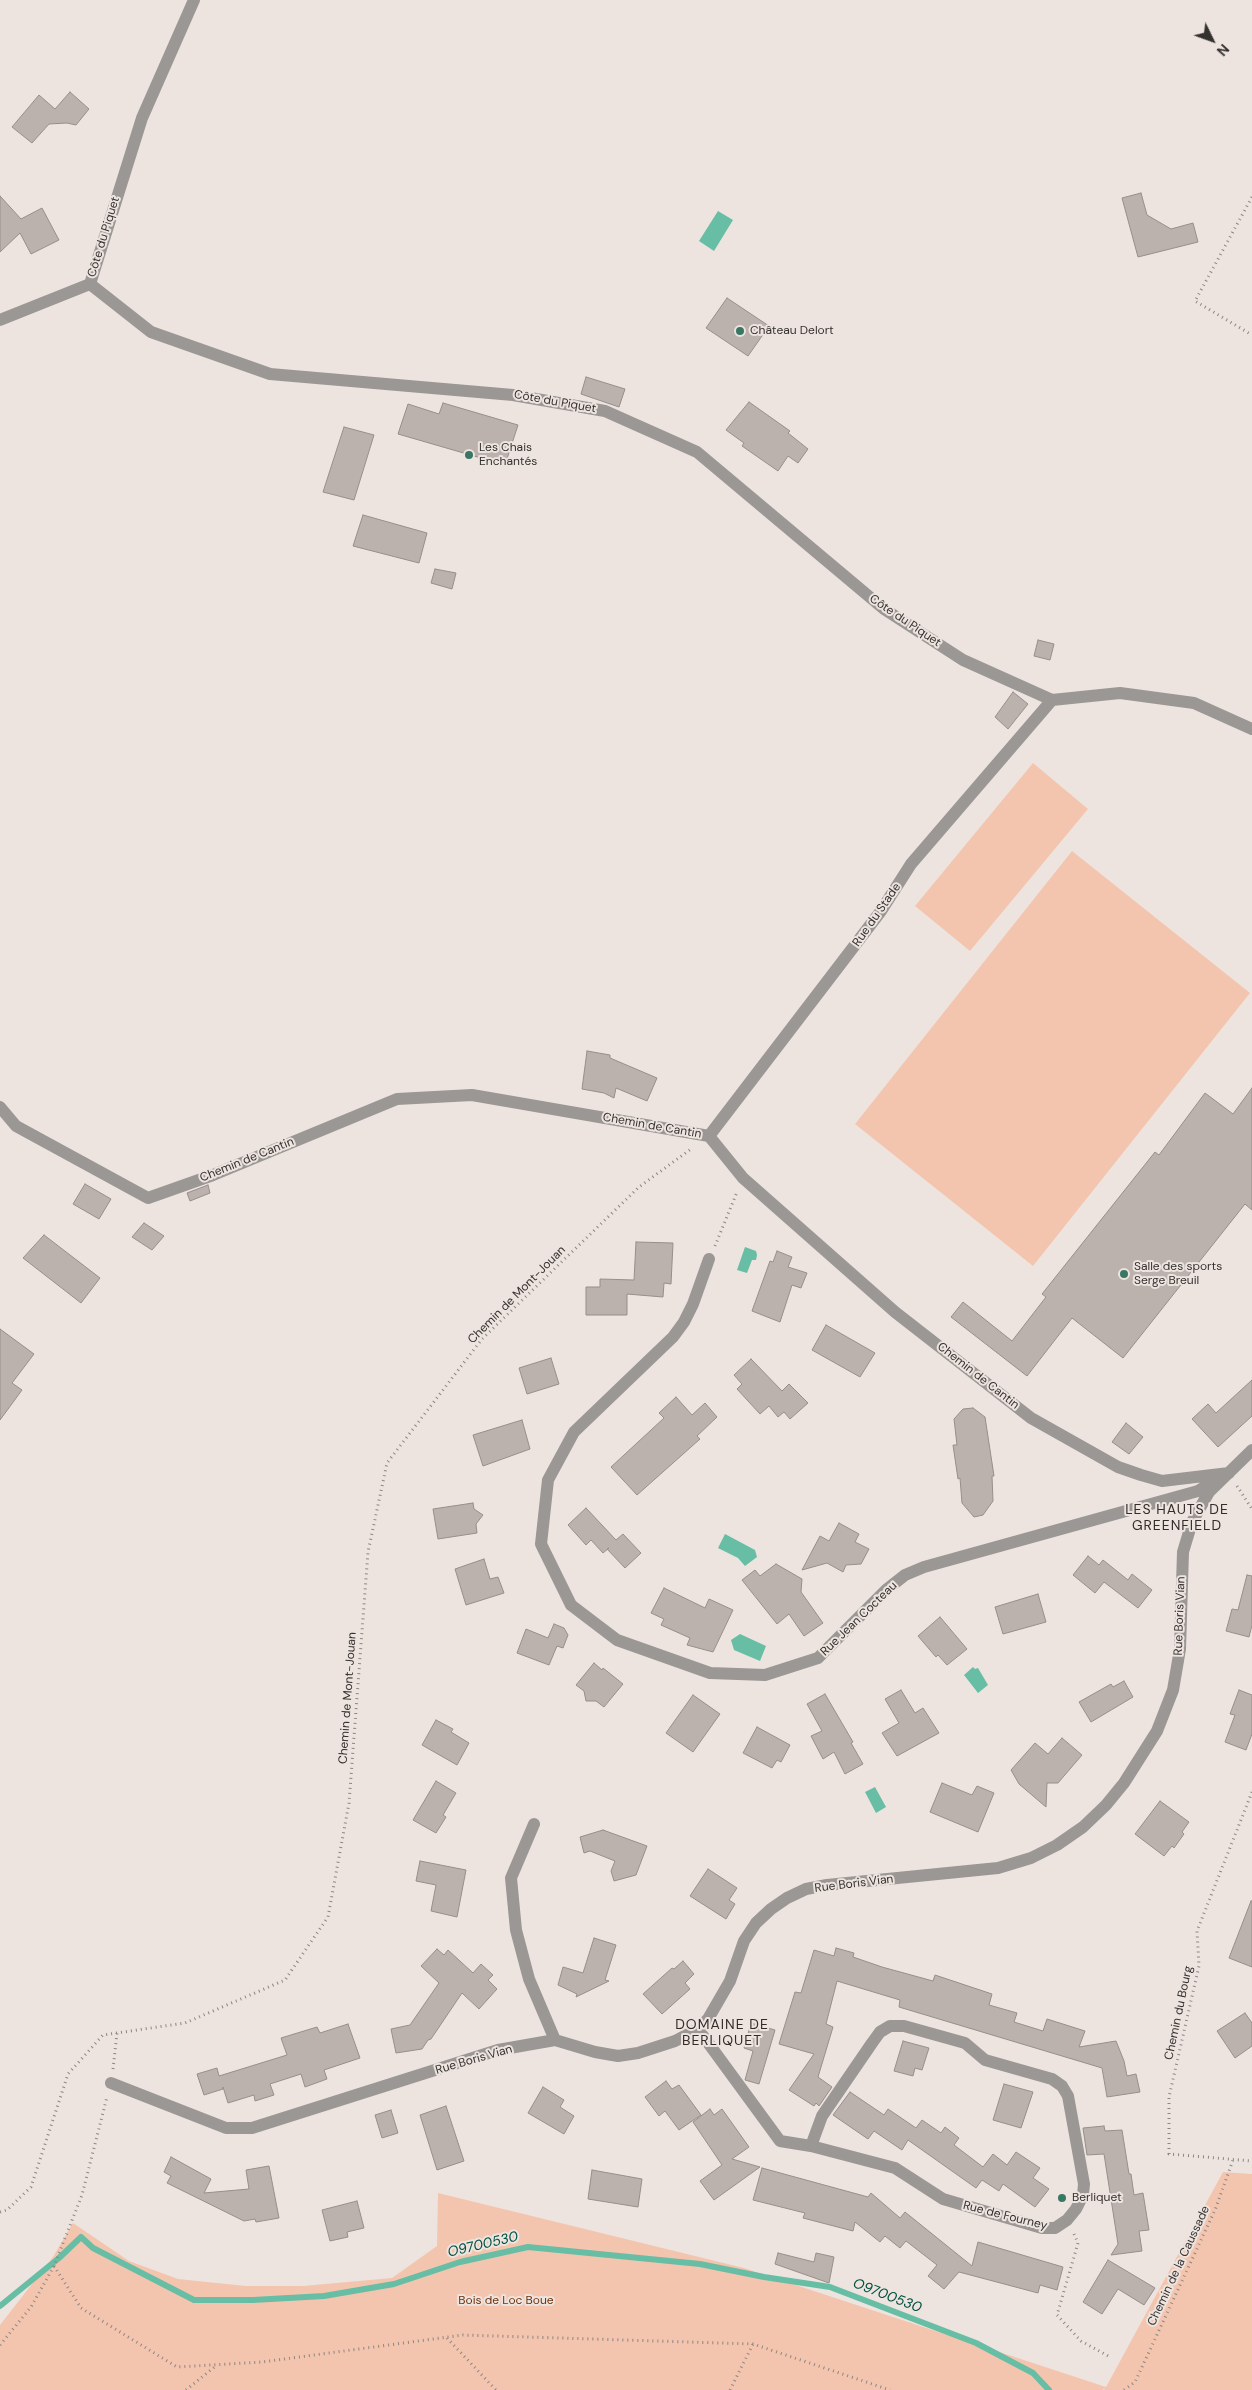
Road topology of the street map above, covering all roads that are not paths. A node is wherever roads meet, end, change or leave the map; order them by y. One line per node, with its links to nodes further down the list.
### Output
1 (194, 0): 2 (street, Côte du Piquet)
2 (90, 284): 3 (street); 4 (street, Côte du Piquet)
3 (0, 320)
4 (1052, 700): 5 (street); 7 (street, Rue du Stade)
5 (1252, 729)
6 (0, 1107): 7 (street, Chemin de Cantin)
7 (709, 1136): 10 (street, Chemin de Cantin)
8 (709, 1259): 10 (street, Rue Jean Cocteau)
9 (1252, 1450): 10 (street)
10 (1228, 1474): 12 (street, Rue Boris Vian)
11 (534, 1824): 13 (street)
12 (698, 2029): 13 (street, Rue Boris Vian); 15 (street, Rue de Fourney)
13 (555, 2040): 14 (street, Rue Boris Vian)
14 (111, 2082)
15 (810, 2146): 15 (street, Rue de Fourney)

